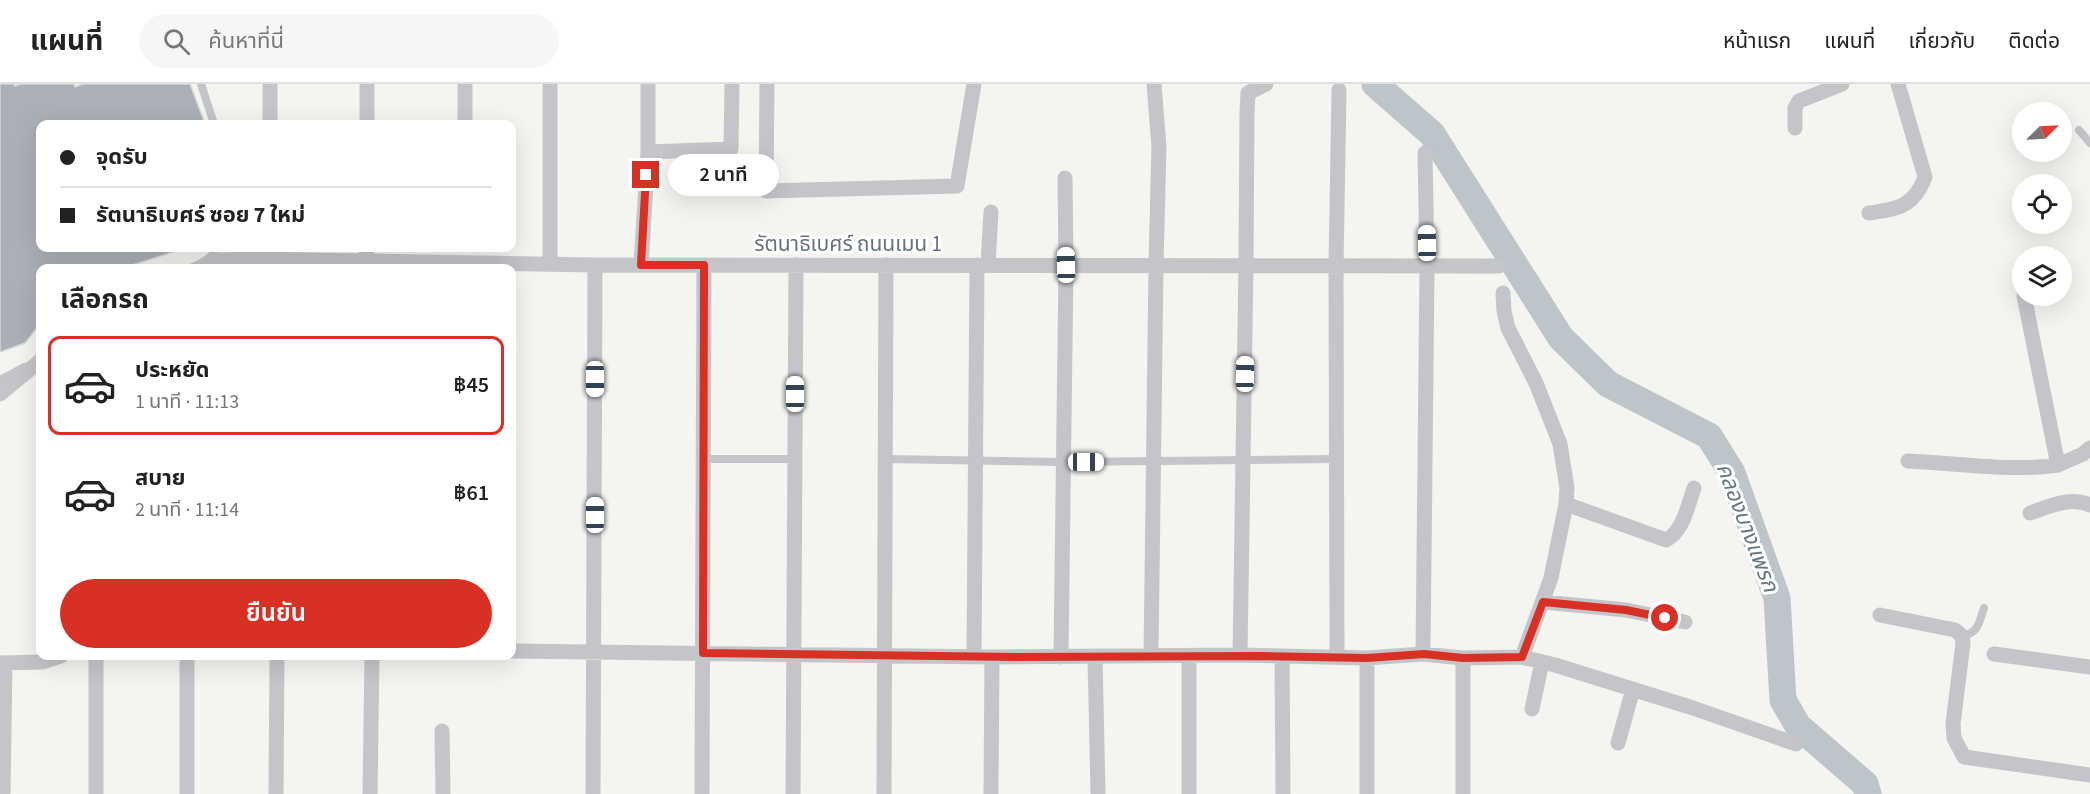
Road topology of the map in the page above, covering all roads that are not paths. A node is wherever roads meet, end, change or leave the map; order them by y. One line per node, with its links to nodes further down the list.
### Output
1 (201, 84): 16 (lane)
2 (270, 84): 17 (street)
3 (367, 84): 18 (street)
4 (465, 84): 19 (street)
5 (550, 84): 36 (street)
6 (648, 84): 23 (street)
7 (732, 84): 23 (street)
8 (767, 84): 9 (street)
9 (974, 84)
10 (1154, 84): 45 (street)
11 (1266, 84): 14 (street)
12 (1842, 84): 20 (street)
13 (1898, 84): 27 (street)
14 (1248, 88): 46 (street)
15 (1339, 90): 47 (street)
16 (213, 120)
17 (270, 120)
18 (367, 120)
19 (465, 120)
20 (1795, 128)
21 (2079, 130): 22 (lane)
22 (2090, 143)
23 (648, 152): 39 (street)
24 (1425, 153): 48 (street)
25 (1065, 178): 44 (street)
26 (991, 212): 43 (street)
27 (1869, 213)
28 (216, 252): 32 (lane)
29 (269, 254): 31 (street, รัตนาธิเบศร์ ถนนเมน 1); 34 (street, รัตนาธิเบศร์ ถนนเมน 1)
30 (466, 255): 31 (street, รัตนาธิเบศร์ ถนนเมน 1); 35 (street, รัตนาธิเบศร์ ถนนเมน 1)
31 (366, 259)
32 (201, 264)
33 (212, 264): 34 (street, รัตนาธิเบศร์ ถนนเมน 1)
34 (253, 264)
35 (481, 264)
36 (550, 264): 37 (street, รัตนาธิเบศร์ ถนนเมน 1); 38 (street, รัตนาธิเบศร์ ถนนเมน 1)
37 (516, 265)
38 (596, 265): 39 (street, รัตนาธิเบศร์ ถนนเมน 1); 77 (street)
39 (641, 265): 40 (street, รัตนาธิเบศร์ ถนนเมน 1)
40 (704, 265): 41 (street, รัตนาธิเบศร์ ถนนเมน 1); 57 (street)
41 (796, 265): 42 (street, รัตนาธิเบศร์ ถนนเมน 1); 58 (street)
42 (886, 265): 43 (street, รัตนาธิเบศร์ ถนนเมน 1); 59 (street)
43 (982, 265): 44 (street, รัตนาธิเบศร์ ถนนเมน 1); 61 (street)
44 (1066, 265): 45 (street, รัตนาธิเบศร์ ถนนเมน 1); 65 (street)
45 (1156, 265): 46 (street, รัตนาธิเบศร์ ถนนเมน 1); 63 (street)
46 (1246, 266): 47 (street, รัตนาธิเบศร์ ถนนเมน 1); 62 (street)
47 (1336, 266): 48 (street, รัตนาธิเบศร์ ถนนเมน 1); 60 (street)
48 (1427, 266): 49 (street, รัตนาธิเบศร์ ถนนเมน 1); 80 (street)
49 (1499, 266)
50 (1503, 293): 68 (street)
51 (2026, 306): 66 (street)
52 (36, 358): 54 (lane)
53 (36, 364): 55 (street)
54 (0, 380)
55 (0, 394)
56 (2090, 448): 66 (street)
57 (704, 459): 58 (lane); 78 (street)
58 (795, 459): 79 (street)
59 (885, 459): 61 (lane); 82 (street)
60 (1336, 459): 62 (lane); 91 (street)
61 (975, 460): 65 (lane); 86 (street)
62 (1244, 460): 63 (lane); 84 (street)
63 (1153, 461): 65 (lane); 83 (street)
64 (1908, 461): 66 (street)
65 (1064, 462): 88 (street)
66 (2058, 465)
67 (1694, 488): 68 (street)
68 (1566, 504): 71 (street)
69 (2090, 505): 70 (street)
70 (2030, 513)
71 (1543, 602): 74 (street); 92 (street)
72 (1984, 608): 75 (lane)
73 (1880, 615): 75 (street)
74 (1685, 622)
75 (1962, 636): 108 (street)
76 (516, 651): 77 (street)
77 (594, 652): 78 (street); 115 (street)
78 (703, 653): 79 (street); 116 (street)
79 (794, 654): 82 (street); 117 (street)
80 (1424, 654): 93 (street); 94 (street)
81 (1994, 654): 102 (street)
82 (884, 656): 86 (street); 118 (street)
83 (1151, 656): 89 (street); 90 (street)
84 (1240, 656): 85 (street); 90 (street)
85 (1282, 656): 91 (street); 122 (street)
86 (974, 657): 87 (street)
87 (992, 657): 88 (street); 119 (street)
88 (1061, 657): 89 (street)
89 (1095, 657): 120 (street)
90 (1189, 657): 121 (street)
91 (1337, 657): 93 (street)
92 (1522, 657): 94 (street); 100 (street)
93 (1367, 658): 123 (street)
94 (1463, 658): 124 (street)
95 (49, 660): 101 (street)
96 (96, 660): 110 (street)
97 (187, 660): 111 (street)
98 (277, 660): 112 (street)
99 (372, 660): 113 (street)
100 (1542, 662): 103 (street); 104 (street)
101 (3, 663): 109 (street)
102 (2090, 667)
103 (1633, 689): 106 (street); 107 (street)
104 (1532, 709)
105 (442, 731): 114 (street)
106 (1618, 743)
107 (1796, 744)
108 (2090, 775)
109 (3, 794)
110 (96, 794)
111 (187, 794)
112 (276, 794)
113 (370, 794)
114 (443, 794)
115 (593, 794)
116 (702, 794)
117 (793, 794)
118 (884, 794)
119 (991, 794)
120 (1098, 794)
121 (1189, 794)
122 (1282, 794)
123 (1367, 794)
124 (1463, 794)

